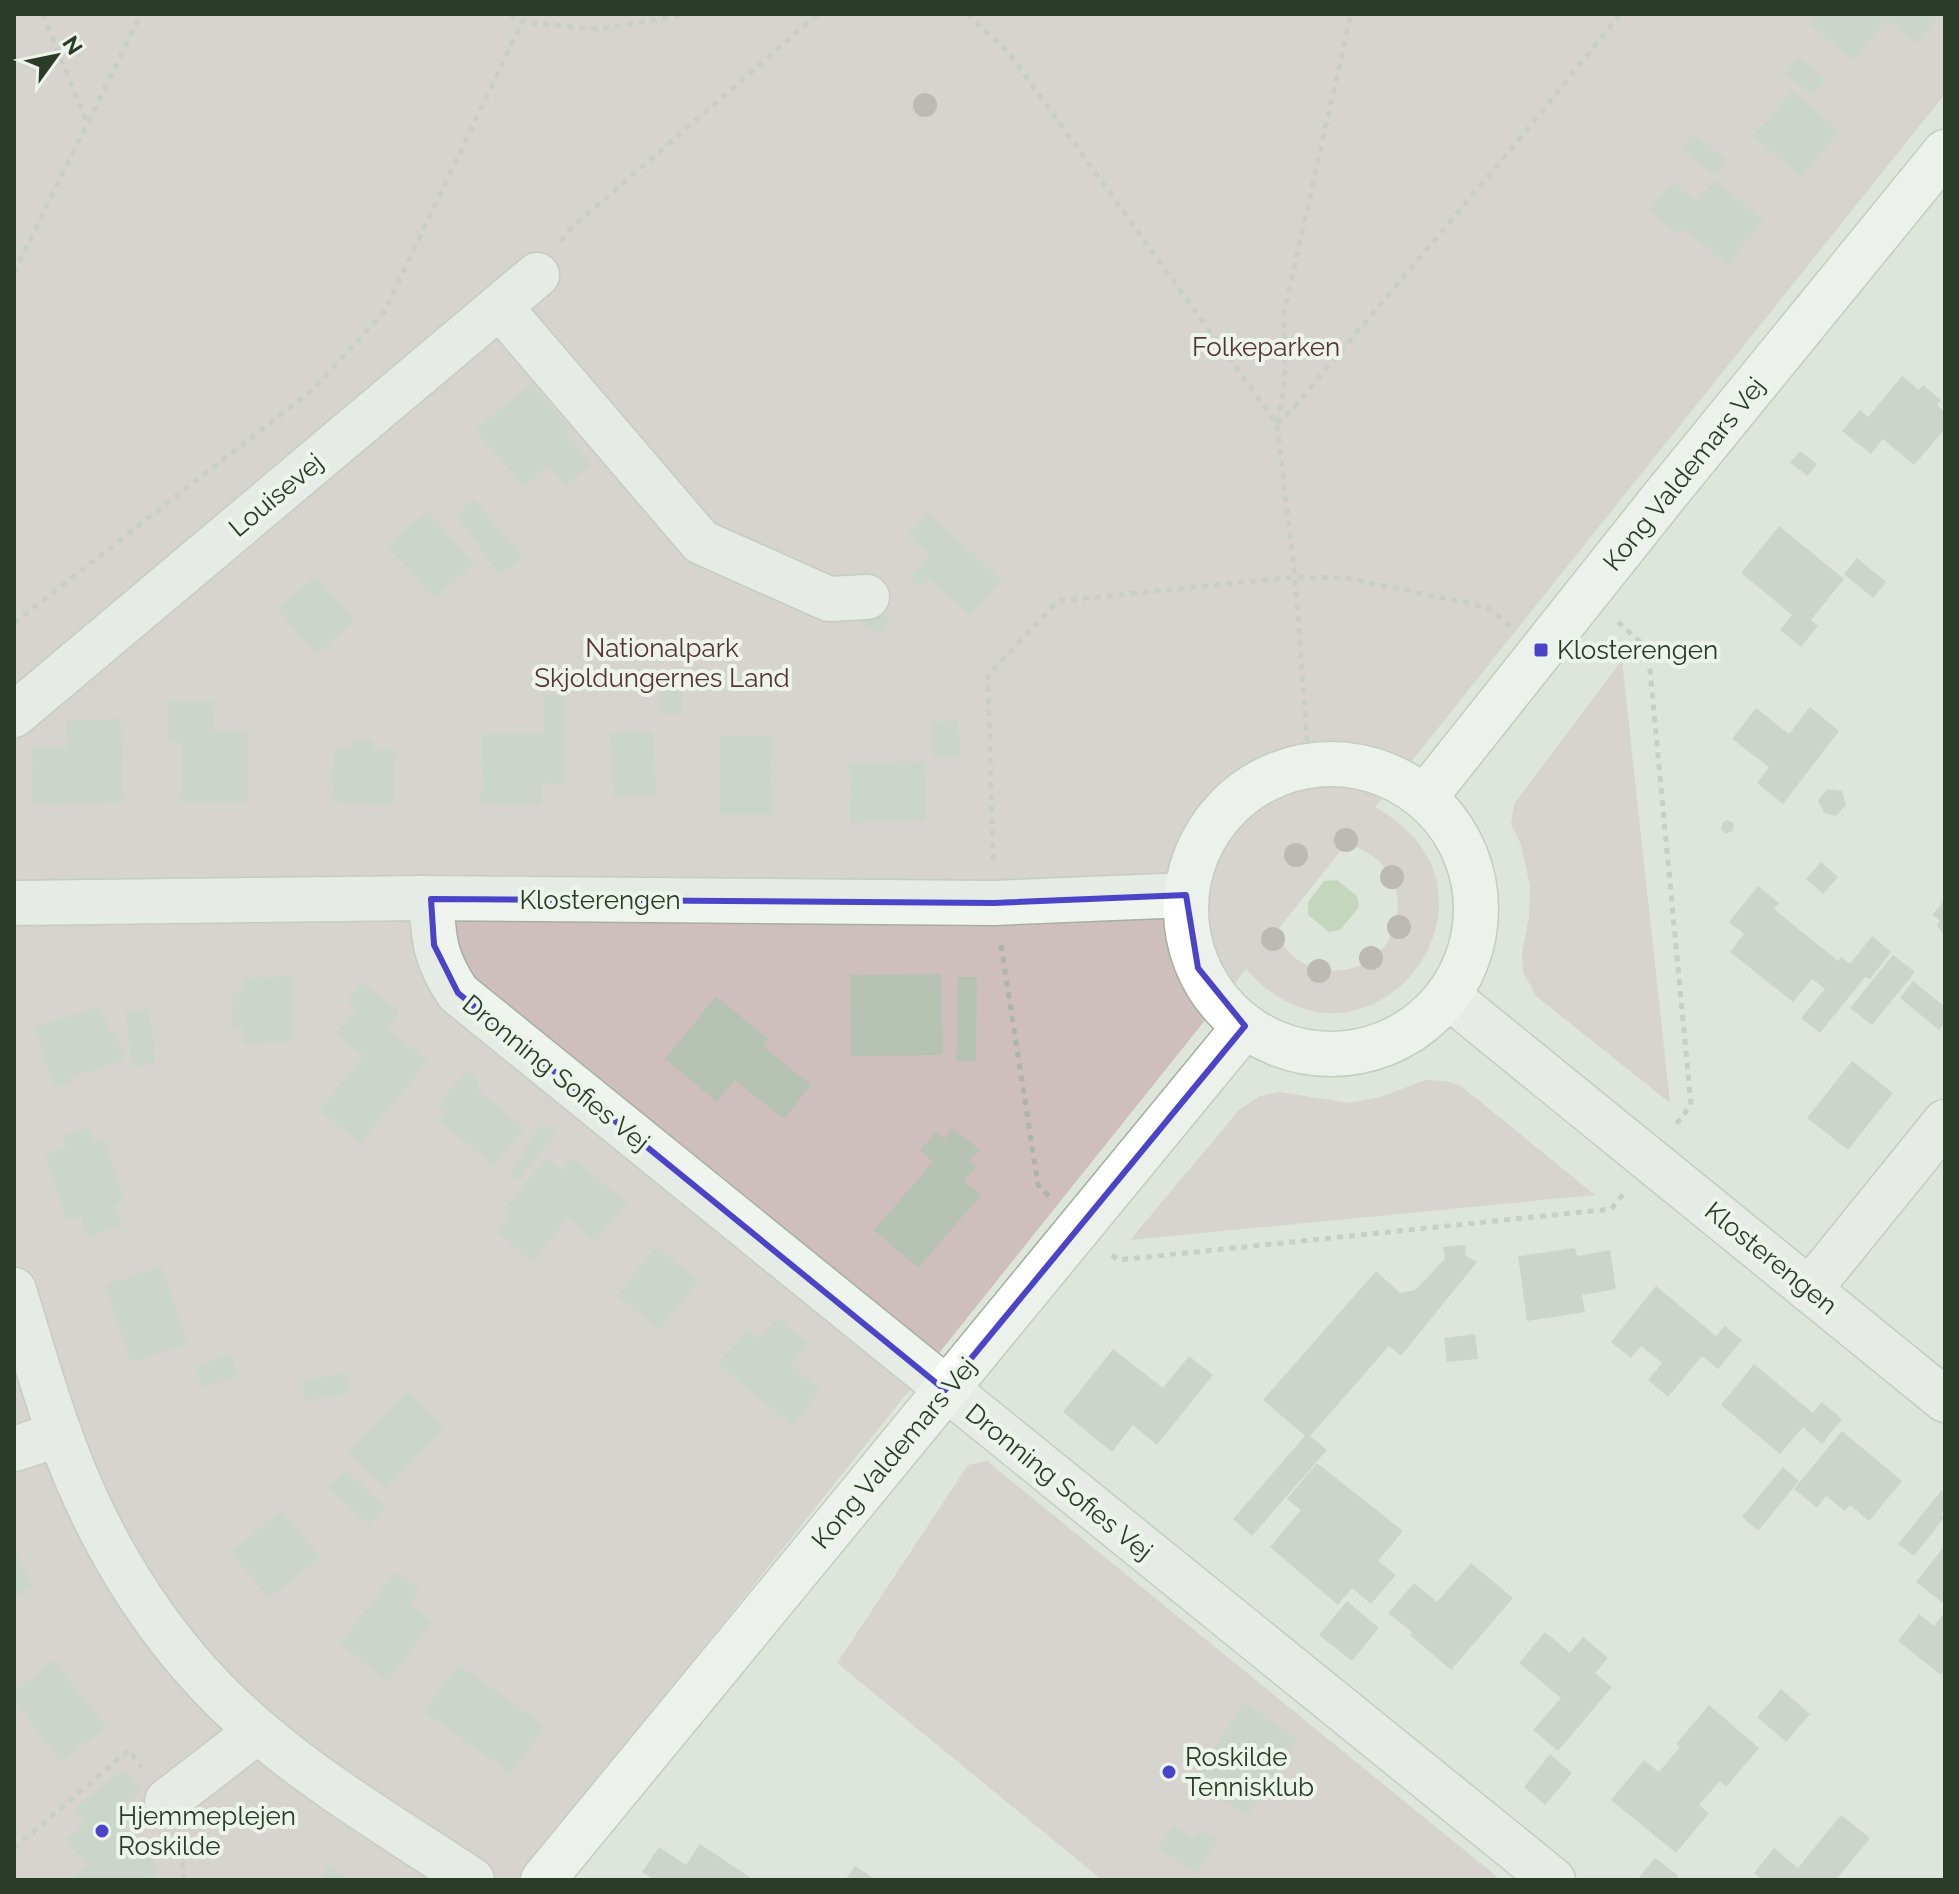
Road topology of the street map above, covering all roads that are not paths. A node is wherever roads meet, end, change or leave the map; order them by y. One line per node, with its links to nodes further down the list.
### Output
1 (1945, 152): 6 (main road, Kong Valdemars Vej)
2 (537, 275): 3 (street, Louisevej)
3 (500, 307): 4 (street); 5 (street, Louisevej)
4 (867, 597)
5 (14, 715)
6 (1425, 797): 7 (main road); 10 (main road)
7 (1186, 895): 8 (street, Klosterengen); 11 (main road)
8 (431, 899): 9 (street, Klosterengen); 16 (street, Dronning Sofies Vej)
9 (14, 903)
10 (1448, 996): 11 (main road); 14 (street, Klosterengen)
11 (1245, 1026): 16 (main road, Kong Valdemars Vej)
12 (1945, 1122): 14 (street)
13 (14, 1290): 15 (street)
14 (1809, 1290): 17 (street, Klosterengen)
15 (28, 1383): 18 (street)
16 (945, 1390): 23 (main road, Kong Valdemars Vej); 24 (street, Dronning Sofies Vej)
17 (1945, 1400)
18 (60, 1434): 19 (street); 20 (street)
19 (14, 1449)
20 (258, 1731): 21 (street); 22 (street)
21 (167, 1801)
22 (472, 1880)
23 (543, 1880)
24 (1553, 1880)

